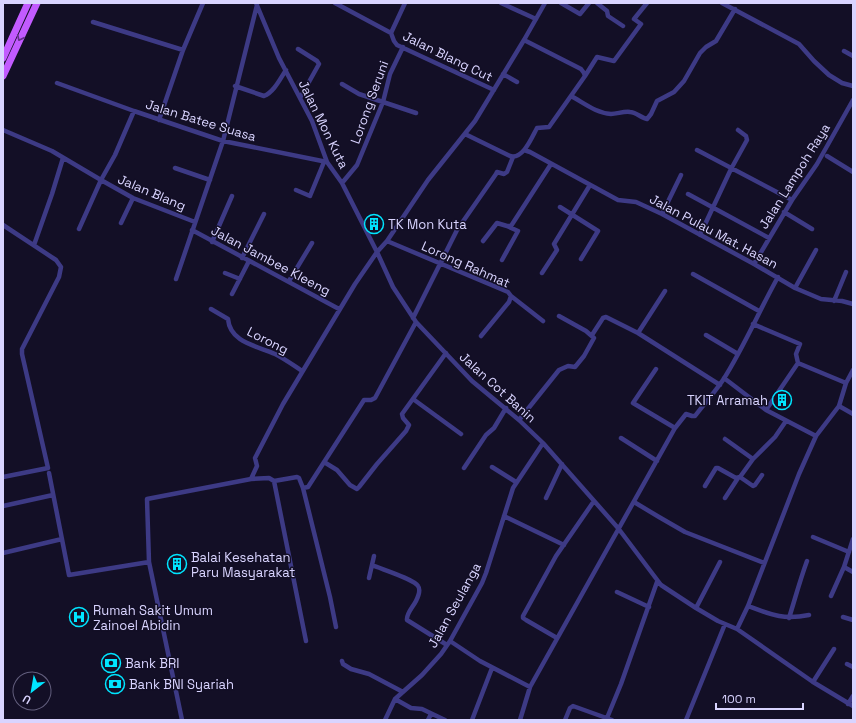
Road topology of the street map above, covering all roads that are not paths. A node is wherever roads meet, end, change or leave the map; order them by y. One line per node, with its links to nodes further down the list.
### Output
1 (28, 3): 20 (main road)
2 (37, 3): 29 (main road, one-way to 29)
3 (203, 3): 23 (street)
4 (335, 3): 18 (street, Jalan Blang Cut)
5 (405, 3): 18 (street)
6 (501, 3): 15 (street)
7 (544, 3): 15 (street)
8 (561, 3): 9 (street)
9 (589, 3)
10 (597, 3): 17 (street)
11 (647, 3): 30 (street)
12 (722, 3): 14 (street)
13 (256, 4): 27 (street, Jalan Mon Kuta); 34 (street)
14 (735, 9): 35 (street); 37 (street)
15 (536, 19): 19 (street)
16 (93, 22): 23 (street)
17 (623, 26)
18 (391, 33): 21 (street, Jalan Blang Cut)
19 (524, 40): 28 (street); 30 (street)
20 (5, 47): 26 (main road)
21 (403, 47): 36 (street, Jalan Blang Cut); 40 (street, Lorong Seruni)
22 (298, 49): 38 (street)
23 (183, 50): 43 (street)
24 (844, 51): 25 (street)
25 (853, 56)
26 (3, 58)
27 (286, 70): 34 (street); 38 (street, Jalan Mon Kuta)
28 (503, 74): 31 (street); 36 (street)
29 (3, 76)
30 (585, 76): 37 (street)
31 (516, 82)
32 (57, 83): 41 (street)
33 (342, 84): 40 (street)
34 (236, 86): 47 (street)
35 (853, 86)
36 (494, 90): 46 (street)
37 (571, 96): 48 (street)
38 (300, 98): 53 (street, Jalan Mon Kuta)
39 (853, 100): 67 (street, Jalan Lampoh Raya)
40 (383, 102): 42 (street); 61 (street, Lorong Seruni)
41 (134, 111): 43 (street, Jalan Batee Suasa); 59 (street, Jalan Batee Suasa)
42 (416, 113)
43 (159, 120): 47 (street, Jalan Batee Suasa)
44 (3, 130): 52 (street)
45 (738, 130): 56 (street)
46 (465, 134): 51 (street); 83 (street)
47 (223, 141): 53 (street, Jalan Batee Suasa); 60 (street)
48 (524, 150): 51 (street); 54 (street, Jalan Pulau Mat. Hasan)
49 (697, 150): 56 (street)
50 (827, 156): 57 (street)
51 (513, 157): 94 (street)
52 (62, 158): 59 (street); 87 (street)
53 (326, 162): 61 (street, Jalan Mon Kuta); 63 (street)
54 (551, 164): 62 (street, Jalan Pulau Mat. Hasan); 77 (street)
55 (175, 168): 60 (street)
56 (731, 168): 67 (street); 69 (street)
57 (853, 172)
58 (681, 175): 73 (street)
59 (101, 180): 66 (street, Jalan Blang); 78 (street, Jalan Batee Suasa)
60 (210, 180): 74 (street)
61 (342, 183): 89 (street, Jalan Mon Kuta)
62 (590, 185): 72 (street); 73 (street, Jalan Pulau Mat. Hasan)
63 (296, 190)
64 (688, 194): 69 (street)
65 (232, 196): 85 (street)
66 (134, 198): 74 (street, Jalan Blang); 75 (street)
67 (792, 200): 70 (street, Jalan Lampoh Raya)
68 (560, 207): 72 (street)
69 (714, 208): 81 (street); 82 (street)
70 (784, 212): 79 (street); 82 (street, Jalan Lampoh Raya)
71 (264, 214): 90 (street)
72 (572, 214): 91 (street); 98 (street)
73 (662, 214): 81 (street, Jalan Pulau Mat. Hasan)
74 (195, 222): 80 (street)
75 (121, 223)
76 (3, 225): 87 (street)
77 (507, 226): 84 (street); 92 (street)
78 (79, 229)
79 (812, 229)
80 (192, 230): 85 (street, Jalan Jambee Kleeng); 100 (street)
81 (700, 235): 95 (street, Jalan Pulau Mat. Hasan)
82 (769, 238): 95 (street, Jalan Lampoh Raya)
83 (387, 241): 89 (street); 94 (street, Lorong Rahmat)
84 (483, 241)
85 (212, 242): 90 (street, Jalan Jambee Kleeng)
86 (312, 243): 103 (street)
87 (34, 245): 151 (street)
88 (816, 250): 104 (street)
89 (377, 252): 111 (street); 114 (street, Jalan Cot Banin)
90 (242, 258): 93 (street, Jalan Jambee Kleeng)
91 (582, 259)
92 (502, 260)
93 (249, 261): 102 (street); 103 (street, Jalan Jambee Kleeng)
94 (439, 264): 107 (street, Lorong Rahmat); 114 (street)
95 (754, 264): 101 (street, Jalan Pulau Mat. Hasan)
96 (846, 272): 108 (street)
97 (225, 273): 102 (street)
98 (542, 273)
99 (693, 274): 112 (street)
100 (176, 278)
101 (778, 278): 104 (street, Jalan Pulau Mat. Hasan); 112 (street)
102 (240, 279): 106 (street)
103 (289, 281): 111 (street, Jalan Jambee Kleeng)
104 (795, 288): 108 (street, Jalan Pulau Mat. Hasan)
105 (665, 291): 117 (street)
106 (232, 294)
107 (510, 296): 115 (street); 119 (street, Lorong Rahmat)
108 (834, 301): 109 (street, Jalan Pulau Mat. Hasan)
109 (853, 304)
110 (211, 309): 126 (street, Lorong)
111 (339, 309): 126 (street)
112 (759, 311): 116 (street)
113 (559, 316): 118 (street)
114 (414, 320): 121 (street, Jalan Cot Banin); 145 (street)
115 (543, 321)
116 (753, 324): 122 (street); 123 (street)
117 (638, 334): 118 (street); 129 (street)
118 (592, 335): 135 (street)
119 (481, 336)
120 (706, 336): 122 (street)
121 (446, 353): 130 (street); 132 (street, Jalan Cot Banin)
122 (738, 354): 127 (street)
123 (798, 363): 128 (street); 133 (street)
124 (656, 370): 137 (street)
125 (853, 370): 128 (street)
126 (302, 371): 152 (street)
127 (724, 378): 129 (street); 133 (street)
128 (846, 383): 131 (street)
129 (720, 385): 137 (street)
130 (412, 399): 138 (street); 145 (street)
131 (839, 406): 134 (street); 139 (street)
132 (506, 408): 135 (street, Jalan Cot Banin); 148 (street)
133 (766, 410): 136 (street)
134 (853, 414)
135 (519, 420): 142 (street, Jalan Cot Banin)
136 (786, 421): 139 (street); 143 (street)
137 (675, 428): 144 (street)
138 (461, 434)
139 (816, 436): 176 (street)
140 (621, 438): 144 (street)
141 (725, 439): 143 (street)
142 (543, 443): 146 (street, Jalan Cot Banin); 155 (street, Jalan Seulanga)
143 (753, 458): 153 (street)
144 (657, 461): 162 (street)
145 (324, 462): 157 (street)
146 (562, 464): 159 (street); 161 (street, Jalan Cot Banin)
147 (492, 467): 155 (street)
148 (464, 468)
149 (49, 473): 158 (street)
150 (762, 475): 153 (street)
151 (3, 477)
152 (252, 478): 154 (street); 174 (street)
153 (739, 478): 156 (street); 160 (street)
154 (274, 481): 157 (street); 195 (street)
155 (516, 482): 164 (street, Jalan Seulanga)
156 (705, 486)
157 (303, 488): 192 (street)
158 (53, 495): 163 (street); 167 (street)
159 (546, 498)
160 (725, 498)
161 (594, 501): 165 (street, Jalan Cot Banin); 169 (street)
162 (634, 502): 165 (street); 176 (street)
163 (3, 506)
164 (504, 516): 169 (street); 196 (street, Jalan Seulanga)
165 (618, 528): 181 (street, Jalan Cot Banin); 194 (street)
166 (813, 537): 171 (street)
167 (62, 539): 170 (street); 174 (street)
168 (853, 539): 171 (street)
169 (564, 545): 194 (street)
170 (3, 552)
171 (849, 552): 178 (street)
172 (374, 556): 177 (street)
173 (807, 561): 189 (street)
174 (149, 562): 210 (street)
175 (720, 562): 186 (street)
176 (764, 563): 184 (street)
177 (372, 566): 180 (street); 196 (street)
178 (844, 567): 179 (street); 183 (street)
179 (853, 572)
180 (369, 578)
181 (657, 582): 185 (street); 186 (street, Jalan Cot Banin)
182 (617, 592): 185 (street)
183 (831, 596)
184 (748, 606): 189 (street); 193 (street)
185 (649, 607): 209 (street)
186 (696, 608): 191 (street, Jalan Cot Banin)
187 (809, 615): 189 (street)
188 (843, 617): 190 (street)
189 (789, 618)
190 (853, 620)
191 (724, 624): 193 (street, Jalan Cot Banin); 217 (street)
192 (336, 627)
193 (737, 629): 202 (street, Jalan Cot Banin)
194 (557, 638): 203 (street)
195 (306, 641)
196 (449, 643): 201 (street); 204 (street, Jalan Seulanga)
197 (834, 649): 202 (street)
198 (342, 661): 204 (street)
199 (847, 664): 200 (street)
200 (853, 667)
201 (492, 668): 203 (street); 214 (street)
202 (813, 682): 207 (street, Jalan Cot Banin)
203 (530, 687): 215 (street)
204 (403, 692): 206 (street, Jalan Seulanga)
205 (853, 696): 207 (street)
206 (395, 699): 208 (street); 211 (street)
207 (851, 705)
208 (431, 714): 212 (street); 213 (street)
209 (610, 719): 216 (street)
210 (182, 720)
211 (385, 720)
212 (428, 720)
213 (445, 720)
214 (472, 720)
215 (520, 720)
216 (565, 720)
217 (686, 720)

